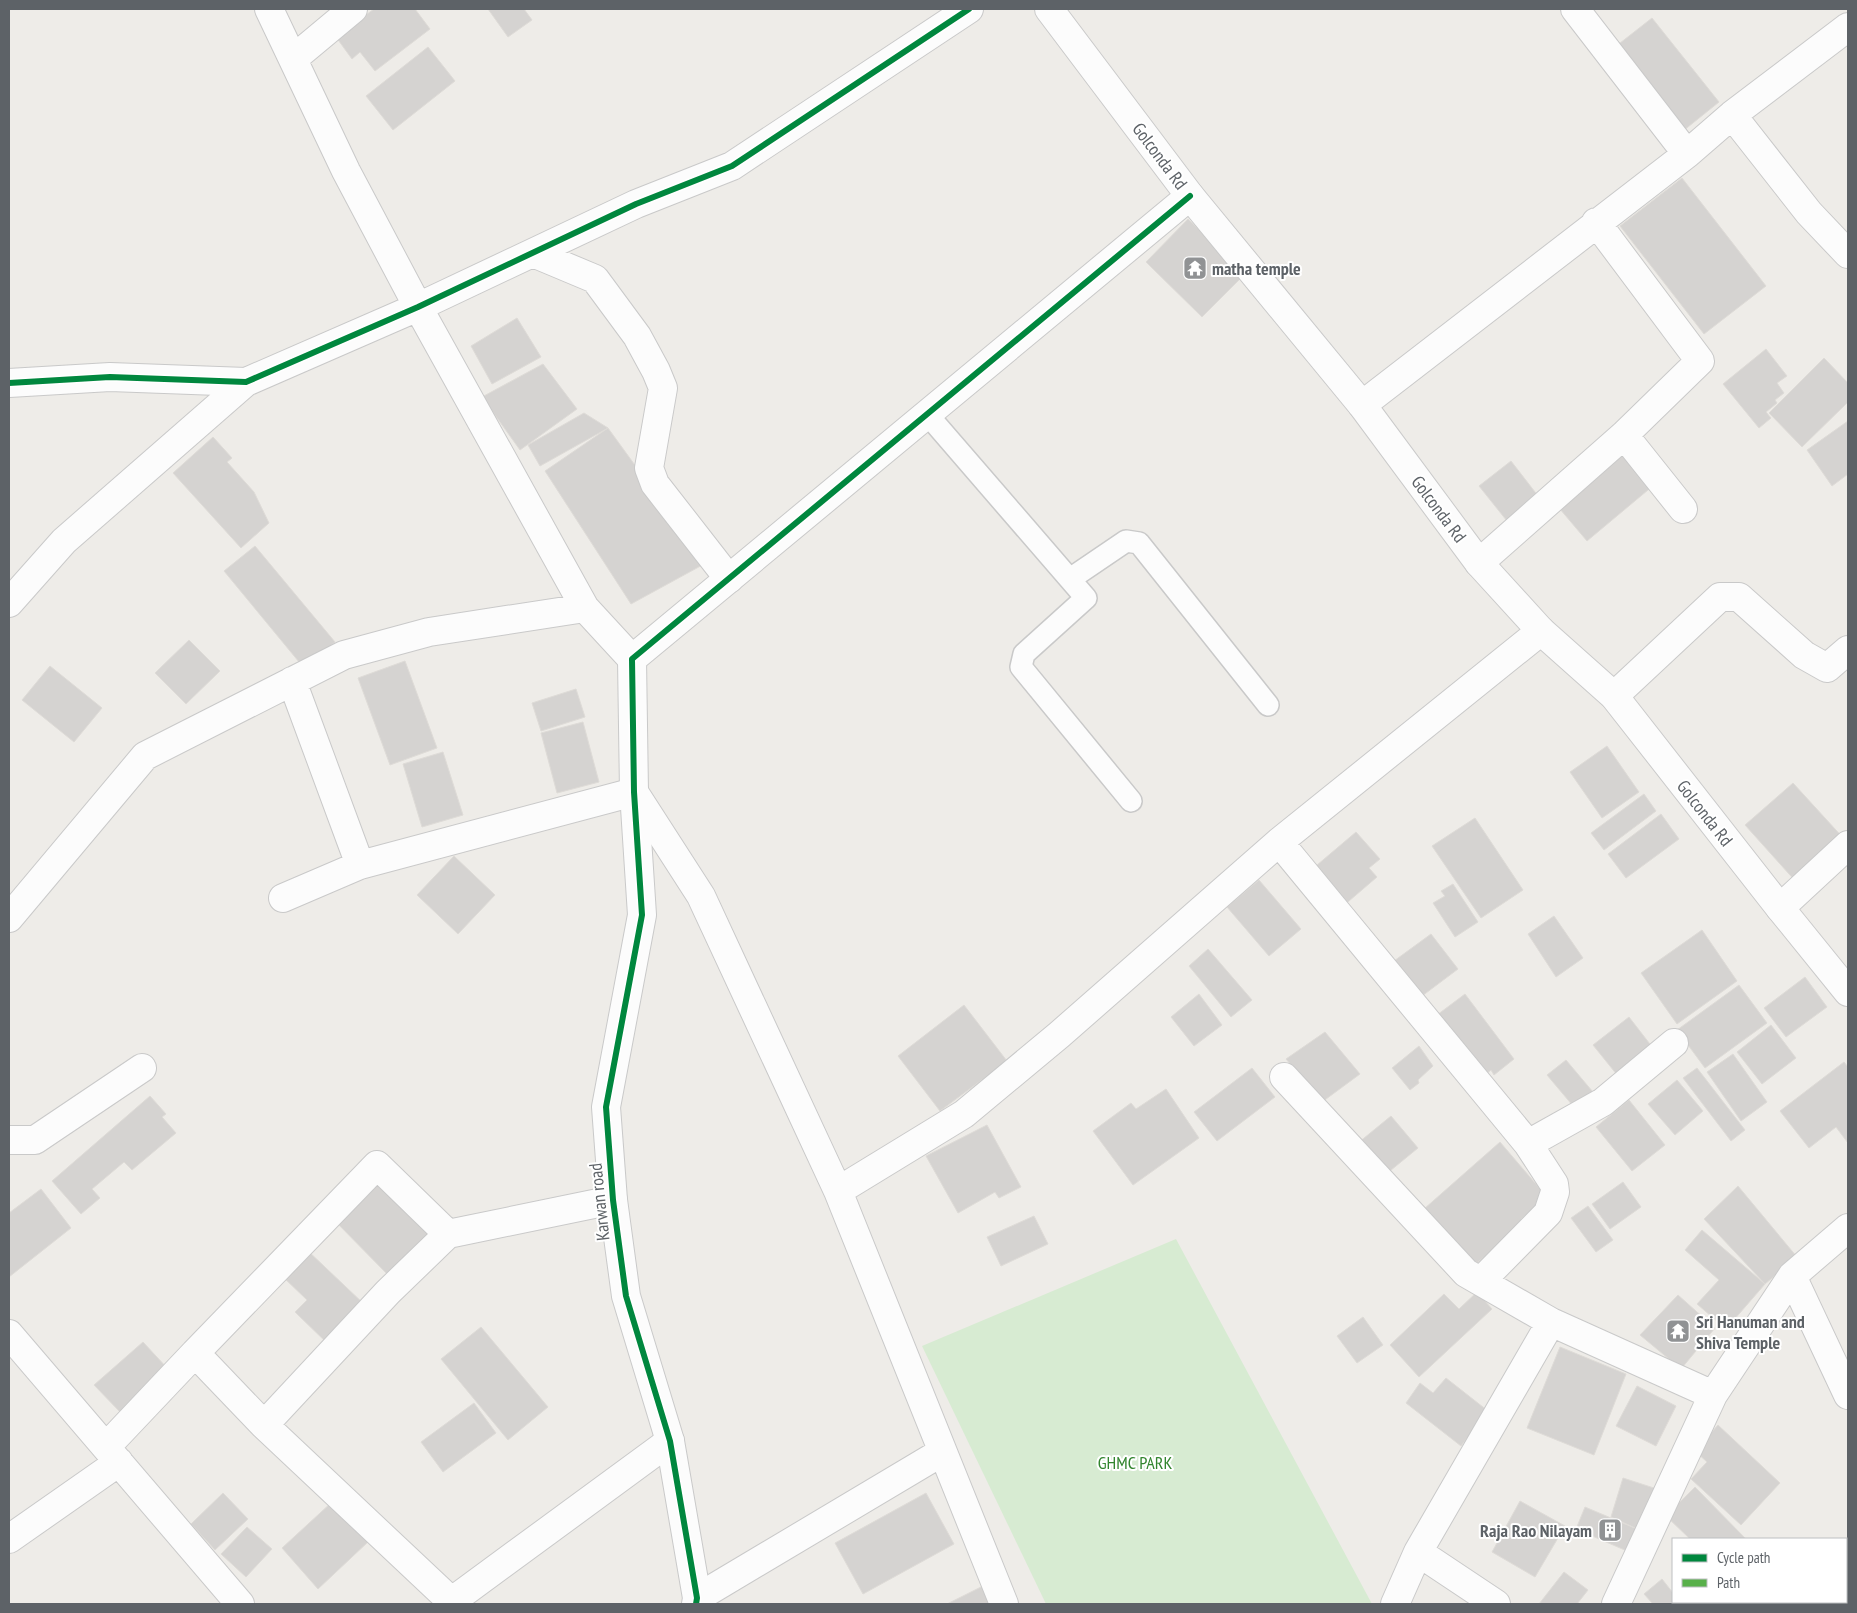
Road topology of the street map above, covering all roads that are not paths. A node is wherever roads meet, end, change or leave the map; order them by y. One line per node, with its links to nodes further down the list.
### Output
1 (269, 9): 7 (street)
2 (353, 9): 7 (street)
3 (970, 9): 12 (street)
4 (1049, 9): 10 (street, Golconda Rd)
5 (1574, 9): 9 (street)
6 (1844, 37): 8 (street)
7 (293, 59): 14 (street)
8 (1732, 115): 9 (street); 13 (street)
9 (1687, 154): 11 (street)
10 (1190, 196): 17 (street, Golconda Rd); 18 (street)
11 (1596, 222): 17 (street); 19 (street)
12 (533, 253): 14 (street); 22 (street)
13 (1848, 254)
14 (418, 307): 15 (street); 25 (street)
15 (246, 382): 16 (street); 24 (street)
16 (9, 383)
17 (1362, 405): 21 (street, Golconda Rd)
18 (927, 414): 22 (street); 23 (lane)
19 (1624, 435): 20 (street); 21 (street)
20 (1683, 509)
21 (1479, 563): 26 (street, Golconda Rd)
22 (728, 579): 28 (street)
23 (1070, 579): 31 (lane); 33 (lane)
24 (9, 603)
25 (585, 608): 28 (street); 29 (street)
26 (1541, 631): 30 (street, Golconda Rd); 34 (street)
27 (1848, 650): 30 (street)
28 (632, 659): 32 (street, Karwan road)
29 (292, 681): 36 (street); 39 (street)
30 (1614, 696): 38 (street, Golconda Rd)
31 (1268, 705)
32 (634, 792): 36 (street); 46 (street); 47 (street, Karwan road)
33 (1131, 801)
34 (1279, 842): 45 (street); 46 (street)
35 (1848, 845): 38 (street)
36 (360, 865): 37 (street)
37 (283, 898)
38 (1780, 908): 40 (street, Golconda Rd)
39 (9, 918)
40 (1848, 992)
41 (1674, 1043): 45 (street)
42 (142, 1068): 44 (street)
43 (1284, 1077): 51 (street)
44 (9, 1140)
45 (1528, 1144): 51 (street)
46 (838, 1191): 59 (street)
47 (613, 1200): 49 (street); 58 (street, Karwan road)
48 (1848, 1228): 50 (street)
49 (448, 1234): 54 (street); 57 (street)
50 (1792, 1276): 55 (street); 56 (street)
51 (1481, 1282): 52 (street)
52 (1551, 1322): 55 (street); 62 (street)
53 (9, 1334): 60 (street)
54 (195, 1353): 57 (street); 60 (street)
55 (1713, 1395): 69 (street)
56 (1848, 1395)
57 (264, 1425): 64 (street)
58 (670, 1441): 63 (street, Karwan road); 64 (street)
59 (942, 1452): 63 (street); 66 (street)
60 (113, 1455): 61 (street); 65 (street)
61 (9, 1539)
62 (1418, 1552): 67 (street); 68 (street)
63 (696, 1601)
64 (450, 1603)
65 (240, 1604)
66 (1004, 1604)
67 (1394, 1604)
68 (1496, 1604)
69 (1616, 1604)

